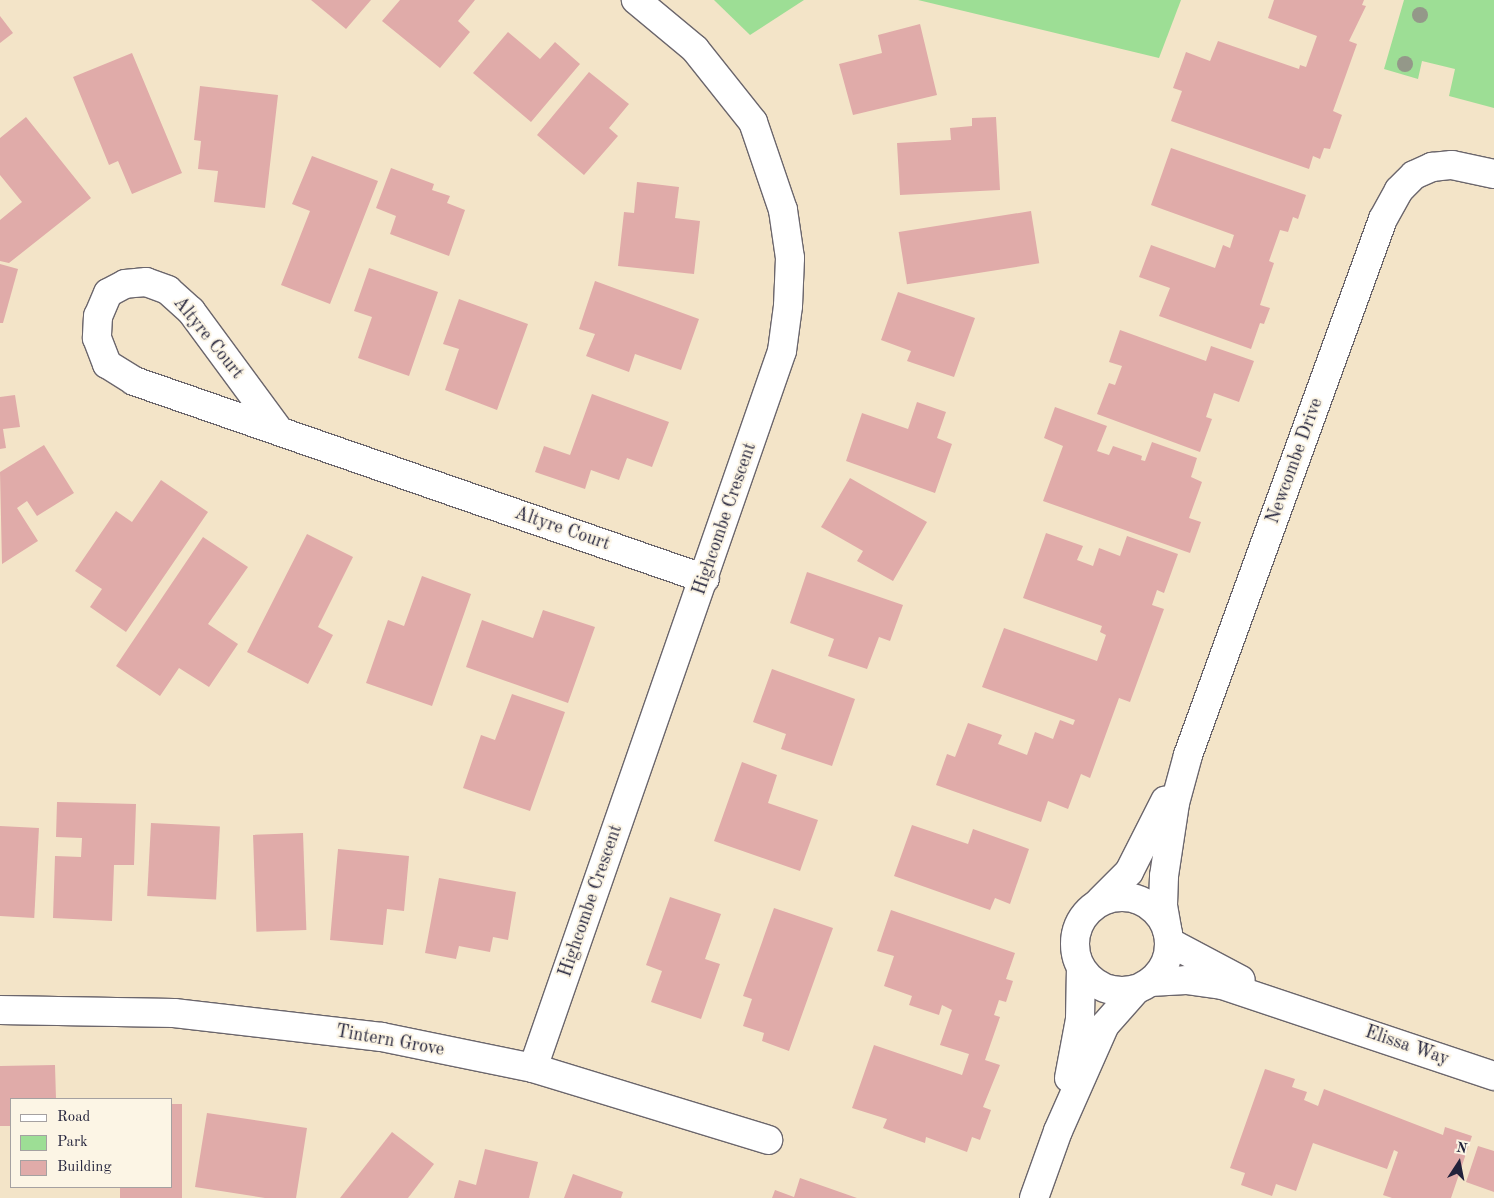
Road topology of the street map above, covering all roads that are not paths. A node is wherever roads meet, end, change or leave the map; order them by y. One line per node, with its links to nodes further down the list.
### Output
1 (636, 0): 4 (street, Highcombe Crescent)
2 (1494, 174): 5 (street, Newcombe Drive)
3 (278, 429): 3 (street, Altyre Court); 4 (street, Altyre Court)
4 (705, 580): 12 (street, Highcombe Crescent)
5 (1188, 755): 6 (street, Newcombe Drive); 7 (street, Newcombe Drive)
6 (1100, 901): 7 (street); 8 (street)
7 (1169, 938): 9 (street); 11 (street, Elissa Way)
8 (1081, 969): 9 (street); 14 (street)
9 (1143, 986): 11 (street, Elissa Way); 14 (street)
10 (0, 1010): 12 (street, Tintern Grove)
11 (1320, 1016): 13 (street, Elissa Way)
12 (533, 1068): 15 (street, Tintern Grove)
13 (1494, 1076)
14 (1058, 1131): 16 (street)
15 (768, 1140)
16 (1034, 1198)

